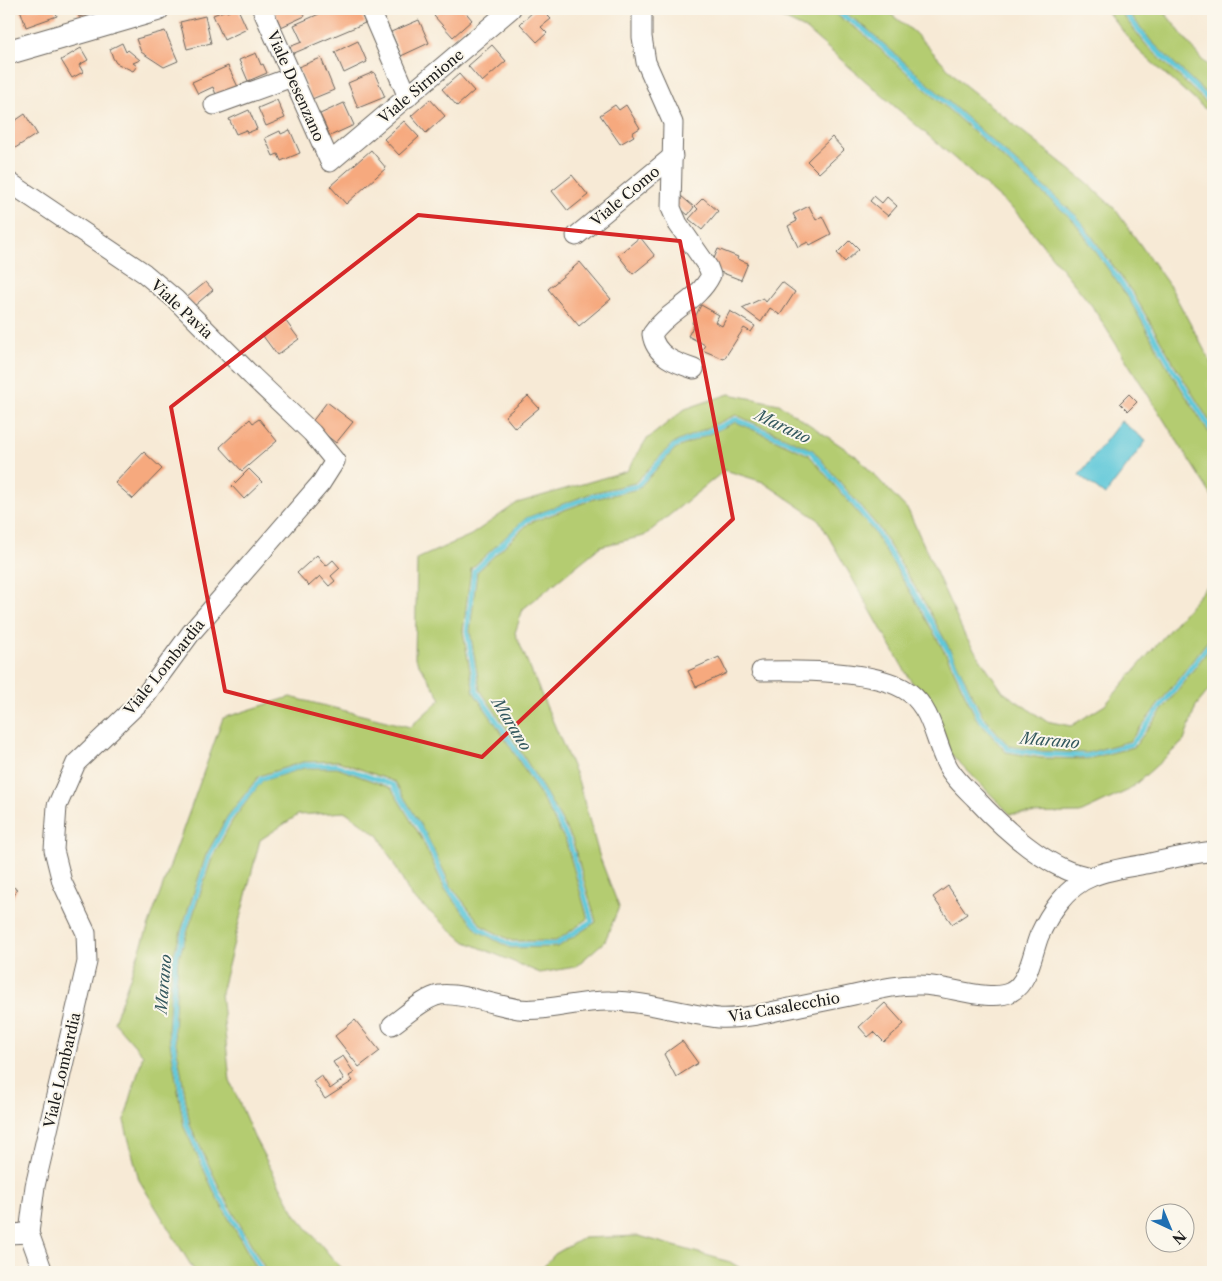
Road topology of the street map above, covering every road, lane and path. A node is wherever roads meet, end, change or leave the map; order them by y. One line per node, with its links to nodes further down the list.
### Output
1 (157, 9): 6 (main road)
2 (262, 9): 7 (street, Viale Desenzano)
3 (370, 9): 8 (street)
4 (511, 9): 8 (street, Viale Sirmione)
5 (642, 9): 10 (street, Viale Como)
6 (9, 52)
7 (292, 77): 9 (street); 11 (street, Viale Desenzano)
8 (408, 97): 11 (street, Viale Sirmione)
9 (214, 105)
10 (673, 156): 13 (street, Viale Como); 14 (street, Viale Como)
11 (330, 162)
12 (9, 182): 15 (street, Viale Pavia)
13 (576, 236)
14 (694, 368)
15 (335, 461): 20 (street, Viale Lombardia)
16 (761, 671): 18 (street)
17 (1213, 851): 18 (street, Via Casalecchio)
18 (1090, 877): 19 (street, Via Casalecchio)
19 (392, 1025)
20 (29, 1233): 21 (street); 22 (street, Viale Lombardia)
21 (9, 1234)
22 (43, 1272)

